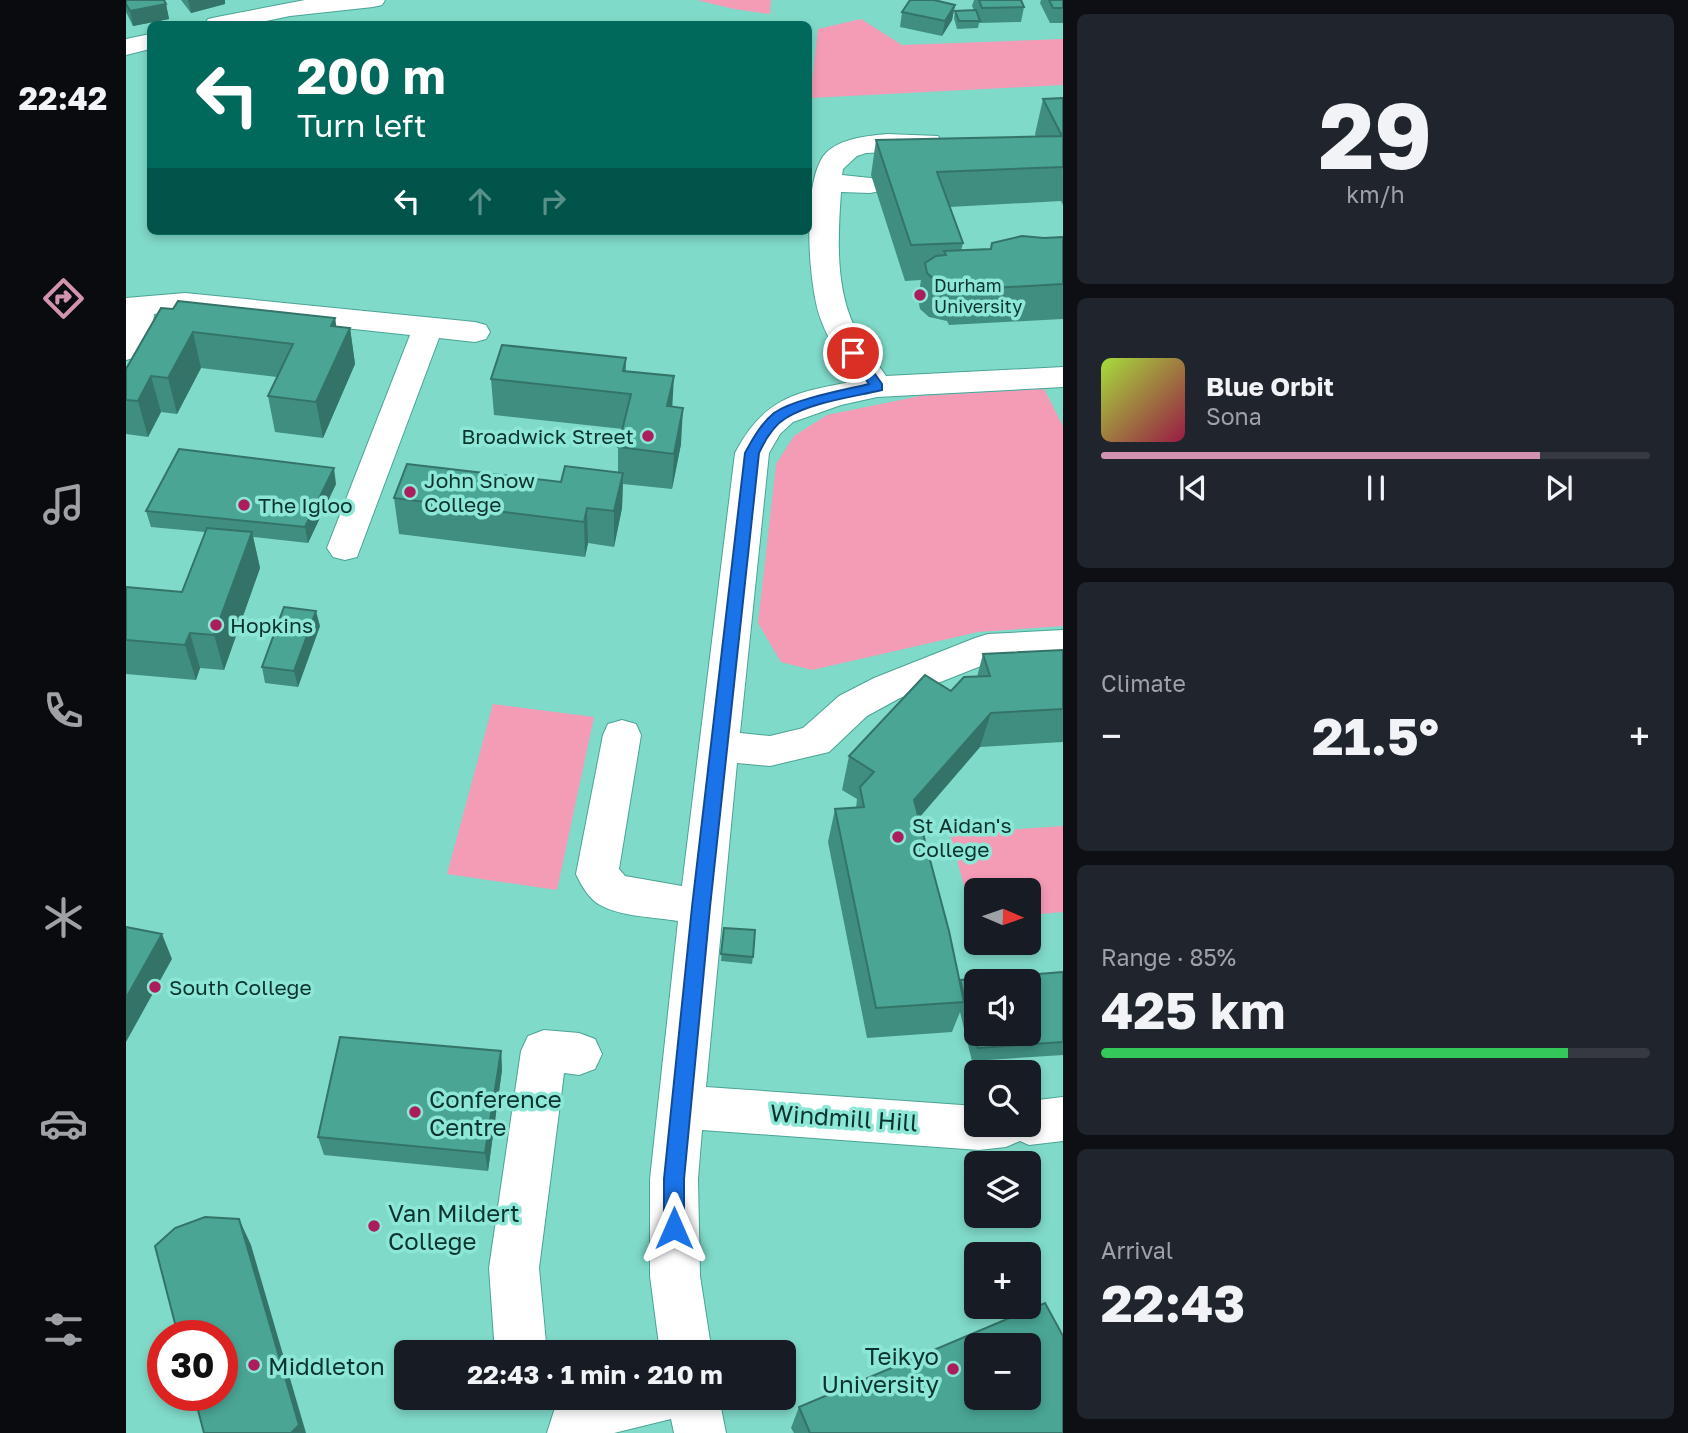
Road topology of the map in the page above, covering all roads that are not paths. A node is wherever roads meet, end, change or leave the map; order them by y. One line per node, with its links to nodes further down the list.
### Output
1 (373, 0): 2 (street)
2 (232, 21)
3 (147, 43): 4 (street)
4 (126, 47)
5 (961, 141): 6 (street)
6 (828, 183): 7 (street); 13 (street)
7 (870, 185)
8 (132, 306): 9 (street); 11 (street)
9 (428, 327): 10 (street); 14 (street)
10 (475, 332)
11 (126, 350)
12 (1063, 377): 13 (street)
13 (877, 387): 17 (street)
14 (345, 548)
15 (1063, 645): 17 (street)
16 (622, 734): 18 (street)
17 (720, 746): 18 (street)
18 (701, 907): 20 (street)
19 (579, 1054): 24 (street)
20 (681, 1107): 23 (street, Windmill Hill); 25 (street)
21 (1063, 1119): 22 (street)
22 (1041, 1122)
23 (964, 1127)
24 (520, 1340)
25 (684, 1340)
26 (597, 1410): 28 (street)
27 (695, 1410): 29 (street)
28 (571, 1415)
29 (700, 1433)

